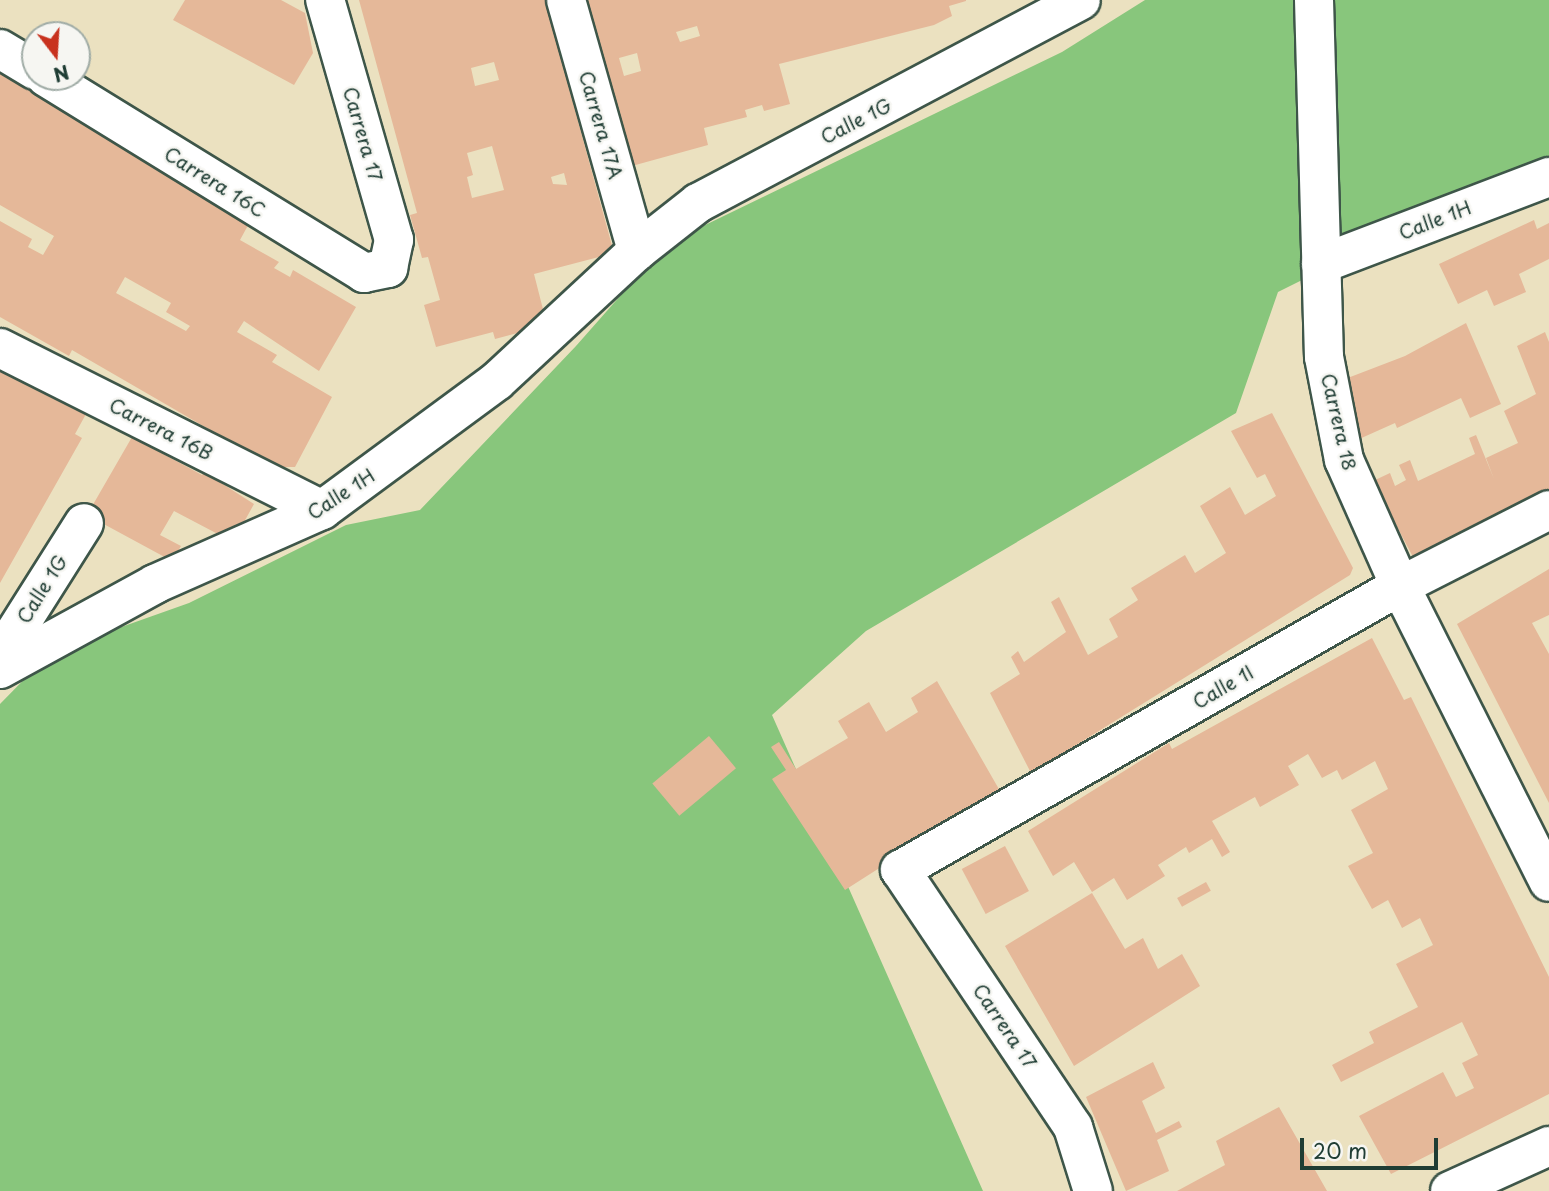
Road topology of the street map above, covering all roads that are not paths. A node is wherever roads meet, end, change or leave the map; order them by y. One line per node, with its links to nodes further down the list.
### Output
1 (325, 0): 11 (street, Carrera 17)
2 (566, 0): 9 (street, Carrera 17A)
3 (1081, 0): 9 (street, Calle 1G)
4 (1314, 0): 10 (street, Carrera 18)
5 (0, 49): 6 (street)
6 (21, 62)
7 (69, 91): 11 (street, Carrera 16C)
8 (1549, 177): 10 (street, Calle 1H)
9 (636, 251): 13 (street, Calle 1H)
10 (1321, 264): 16 (street, Carrera 18)
11 (388, 268)
12 (0, 348): 13 (street, Carrera 16B)
13 (322, 510): 18 (street, Calle 1H)
14 (1549, 510): 16 (street, Calle 1I)
15 (84, 523): 17 (street, Calle 1G)
16 (1400, 586): 19 (street, Calle 1I); 20 (street, Carrera 18)
17 (0, 656)
18 (0, 669)
19 (900, 870): 22 (street, Carrera 17)
20 (1549, 882)
21 (1549, 1146): 23 (street)
22 (1093, 1191)
23 (1450, 1191)

